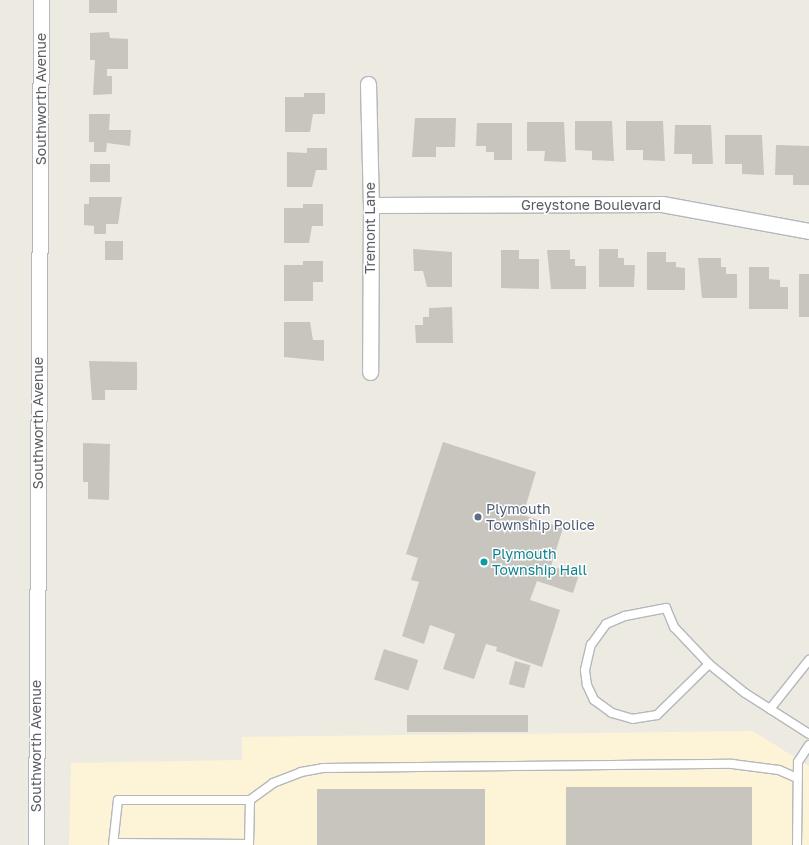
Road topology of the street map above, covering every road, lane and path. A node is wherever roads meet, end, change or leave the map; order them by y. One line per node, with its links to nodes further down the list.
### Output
1 (41, 0): 14 (street, Southworth Avenue)
2 (368, 84): 3 (street, Tremont Lane)
3 (371, 205): 4 (street, Greystone Boulevard); 5 (street, Tremont Lane)
4 (809, 231)
5 (370, 372)
6 (809, 660): 8 (lane)
7 (709, 664): 7 (lane); 8 (lane)
8 (770, 709): 9 (lane)
9 (809, 734)
10 (809, 745): 11 (lane)
11 (797, 778): 12 (lane); 15 (lane)
12 (250, 800): 13 (lane); 13 (lane)
13 (114, 844)
14 (36, 845)
15 (797, 845)

